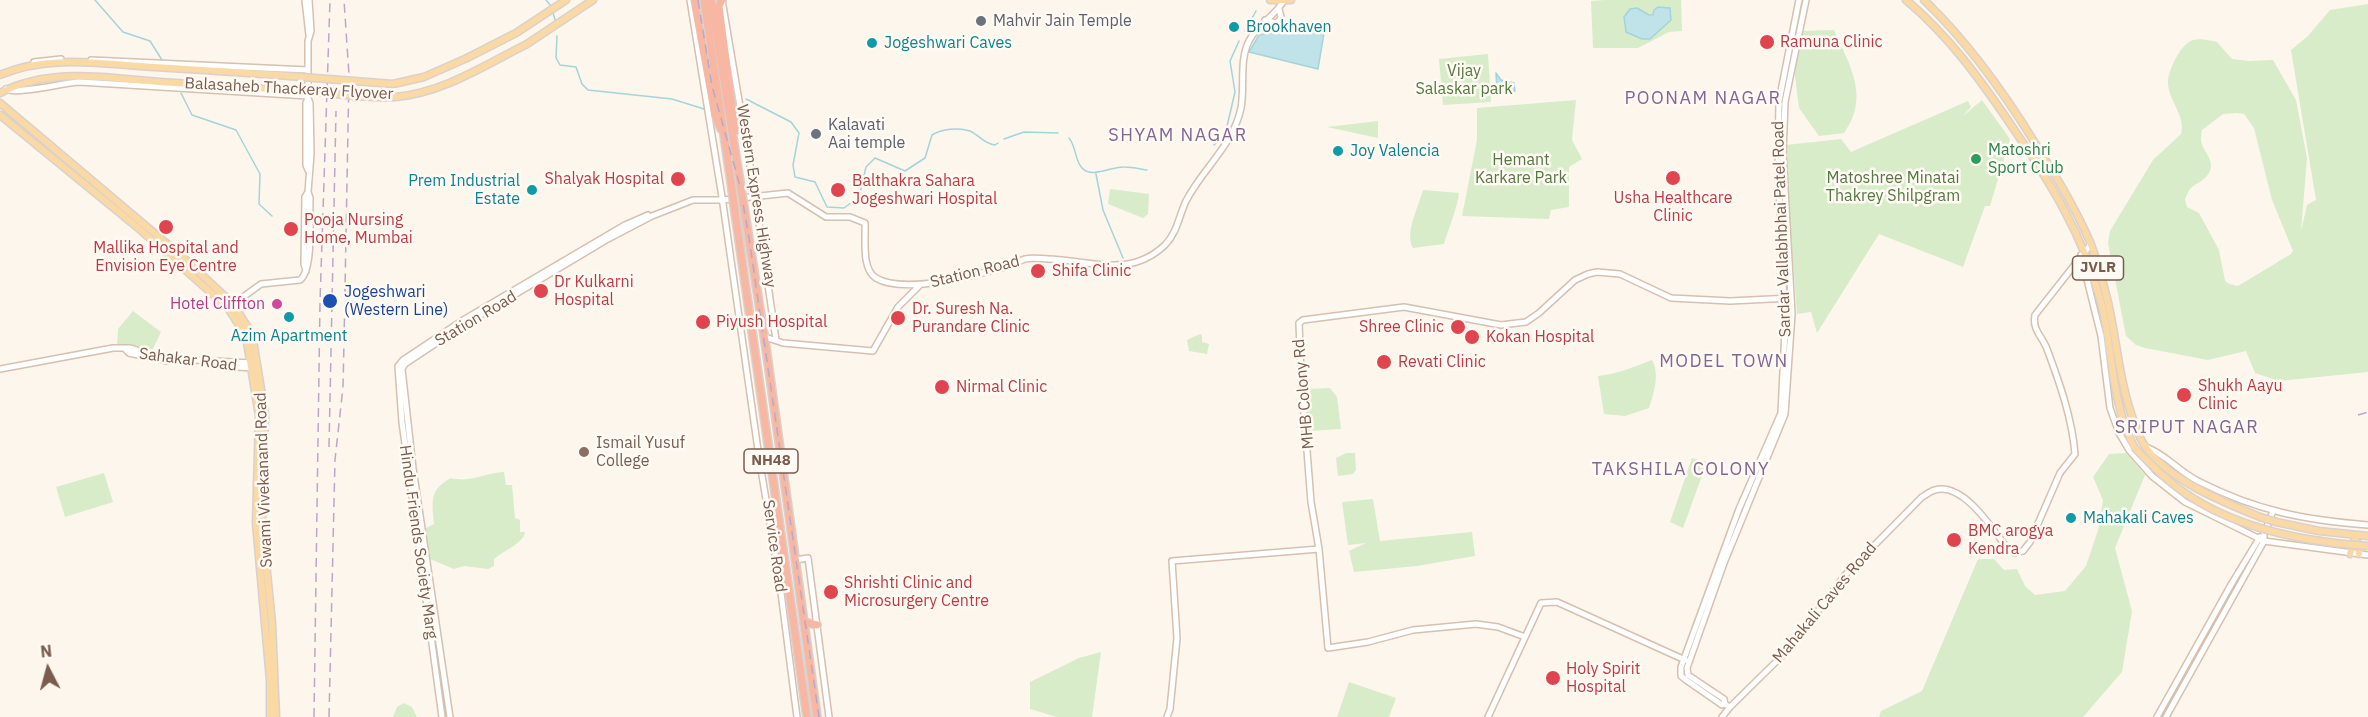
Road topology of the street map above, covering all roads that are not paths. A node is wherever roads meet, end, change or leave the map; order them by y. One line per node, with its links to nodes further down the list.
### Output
1 (307, 0): 19 (street)
2 (566, 0): 18 (main road, Balasaheb Thackeray Flyover, bridge)
3 (593, 0): 21 (main road, Balasaheb Thackeray Flyover, bridge)
4 (704, 0): 17 (highway, Western Express Highway / NH48)
5 (711, 0): 17 (highway, Western Express Highway / NH48)
6 (722, 0): 25 (highway); 26 (street)
7 (1270, 0): 8 (main road)
8 (1286, 0): 14 (street)
9 (1799, 0): 31 (street, Sardar Vallabhbhai Patel Road)
10 (1806, 0): 31 (street, Sardar Vallabhbhai Patel Road)
11 (1906, 0): 29 (main road, JVLR)
12 (1924, 0): 28 (main road, JVLR)
13 (693, 2): 15 (highway)
14 (1279, 9): 16 (street); 16 (street)
15 (695, 16): 25 (highway); 27 (street, Service Road)
16 (1265, 20): 30 (street, Station Road)
17 (715, 52): 25 (highway, Western Express Highway / NH48)
18 (22, 68): 19 (street); 20 (main road, Balasaheb Thackeray Flyover)
19 (308, 70): 22 (street)
20 (0, 75)
21 (3, 91): 22 (street); 23 (main road)
22 (307, 99): 32 (street)
23 (2, 105): 32 (main road, Swami Vivekanand Road)
24 (2, 118): 32 (main road, Swami Vivekanand Road)
25 (730, 142): 33 (highway, Western Express Highway / NH48, bridge); 39 (highway, Western Express Highway / NH48, bridge)
26 (752, 195): 27 (street, Station Road); 30 (street, Station Road); 34 (street)
27 (722, 198): 36 (street, Station Road); 40 (street, Service Road)
28 (2091, 243): 29 (street, Mahakali Caves Road); 38 (main road, JVLR)
29 (2083, 253): 46 (street); 48 (main road, JVLR, bridge); 59 (street, Mahakali Caves Road)
30 (919, 286): 34 (street)
31 (1788, 298): 49 (street, MHB Colony Rd); 57 (street, Sardar Vallabhbhai Patel Road)
32 (230, 306): 35 (main road, Swami Vivekanand Road); 58 (main road, Swami Vivekanand Road)
33 (765, 337): 34 (street); 53 (highway, Western Express Highway / NH48)
34 (778, 341)
35 (252, 365): 37 (street, Sahakar Road); 58 (main road, Swami Vivekanand Road)
36 (400, 368): 63 (street, Hindu Friends Society Marg); 64 (street, Hindu Friends Society Marg)
37 (0, 369)
38 (2146, 447): 41 (street); 44 (main road, JVLR, bridge)
39 (771, 465): 40 (highway); 66 (highway, Western Express Highway / NH48)
40 (762, 466): 65 (street, Service Road)
41 (2273, 511): 42 (street); 43 (street)
42 (2368, 525)
43 (2264, 534): 46 (street); 47 (street)
44 (2356, 535): 45 (main road, JVLR); 50 (main road); 51 (main road)
45 (2368, 536)
46 (2257, 538): 47 (street); 71 (street)
47 (2264, 541): 50 (street); 72 (street)
48 (2368, 546)
49 (1318, 549): 56 (street, MHB Colony Rd); 60 (street)
50 (2350, 554): 51 (street)
51 (2359, 554): 52 (street)
52 (2368, 555)
53 (795, 560): 54 (highway, Western Express Highway / NH48); 55 (street)
54 (804, 622): 55 (highway); 67 (highway, Western Express Highway / NH48)
55 (817, 625): 68 (street)
56 (1525, 637): 57 (street); 69 (street)
57 (1686, 661): 59 (street)
58 (273, 686): 61 (main road, Swami Vivekanand Road); 62 (main road, Swami Vivekanand Road)
59 (1727, 705): 70 (street, Mahakali Caves Road)
60 (1169, 715)
61 (270, 717)
62 (276, 717)
63 (442, 717)
64 (450, 717)
65 (797, 717)
66 (807, 717)
67 (817, 717)
68 (829, 717)
69 (1488, 717)
70 (1722, 717)
71 (2157, 717)
72 (2166, 717)

